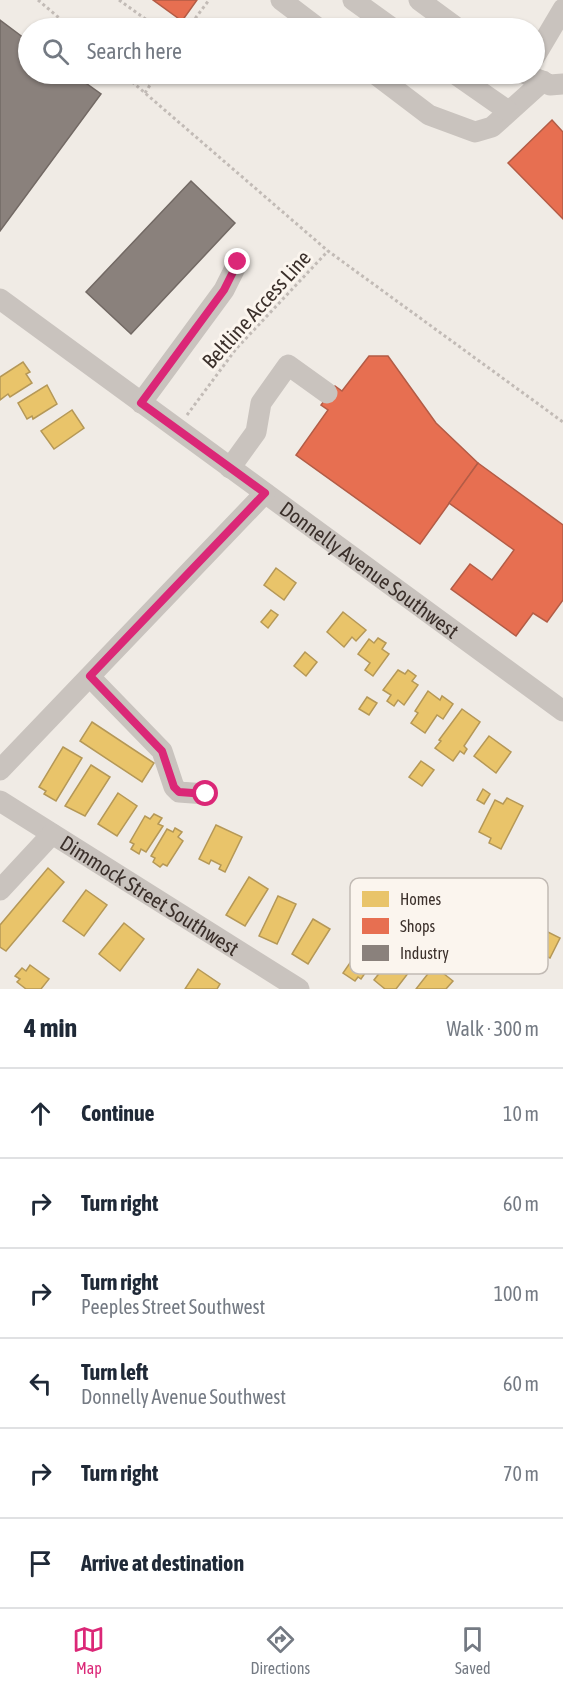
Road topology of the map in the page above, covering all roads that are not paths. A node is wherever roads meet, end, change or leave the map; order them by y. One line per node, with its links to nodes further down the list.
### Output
1 (281, 0): 5 (street)
2 (353, 0): 6 (street)
3 (419, 0): 7 (street)
4 (563, 9): 8 (street)
5 (305, 18)
6 (378, 18)
7 (443, 18)
8 (545, 39)
9 (388, 84): 12 (street)
10 (469, 84): 12 (street)
11 (538, 84): 12 (street)
12 (508, 111)
13 (238, 262): 16 (street)
14 (0, 299): 16 (street, Donnelly Avenue Southwest)
15 (327, 393): 17 (street)
16 (141, 403): 17 (street, Donnelly Avenue Southwest)
17 (230, 468): 18 (street, Donnelly Avenue Southwest)
18 (265, 493): 19 (street); 20 (street, Donnelly Avenue Southwest)
19 (90, 676): 21 (street); 22 (street)
20 (563, 711)
21 (0, 770)
22 (206, 794)
23 (0, 801): 24 (street, Dimmock Street Southwest)
24 (52, 834): 25 (street); 26 (street, Dimmock Street Southwest)
25 (0, 890)
26 (299, 989)

